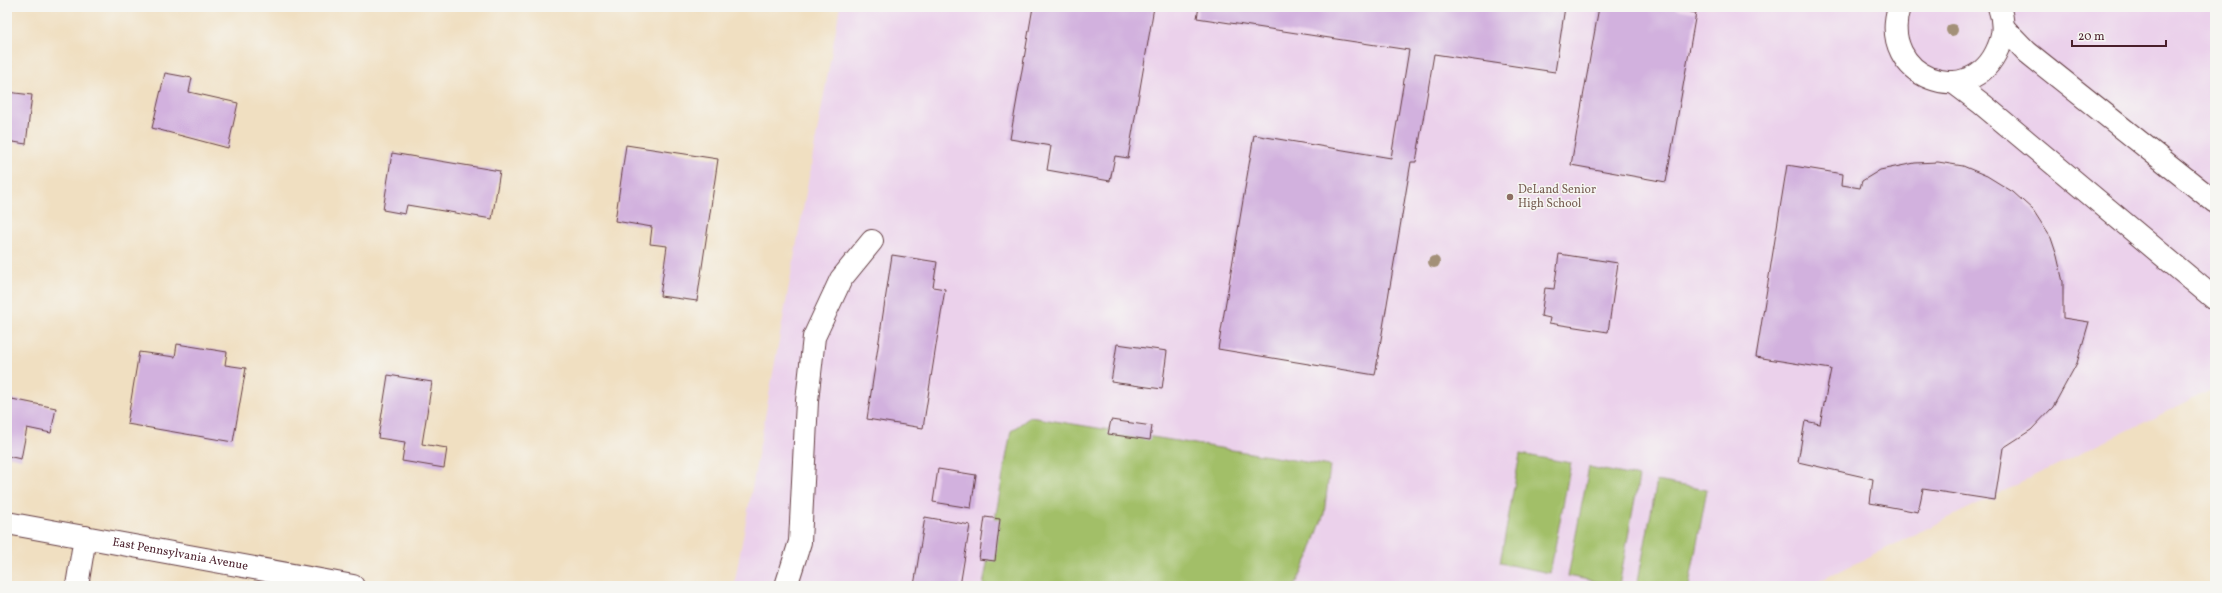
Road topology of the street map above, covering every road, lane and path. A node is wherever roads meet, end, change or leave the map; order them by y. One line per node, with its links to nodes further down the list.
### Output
1 (1899, 7): 3 (street)
2 (2001, 17): 3 (street); 4 (street)
3 (1953, 82): 6 (street)
4 (2215, 202)
5 (872, 241): 11 (street)
6 (2215, 299)
7 (7, 523): 8 (street, East Pennsylvania Avenue)
8 (85, 537): 9 (street); 10 (street, East Pennsylvania Avenue)
9 (77, 586)
10 (353, 586)
11 (786, 586)

